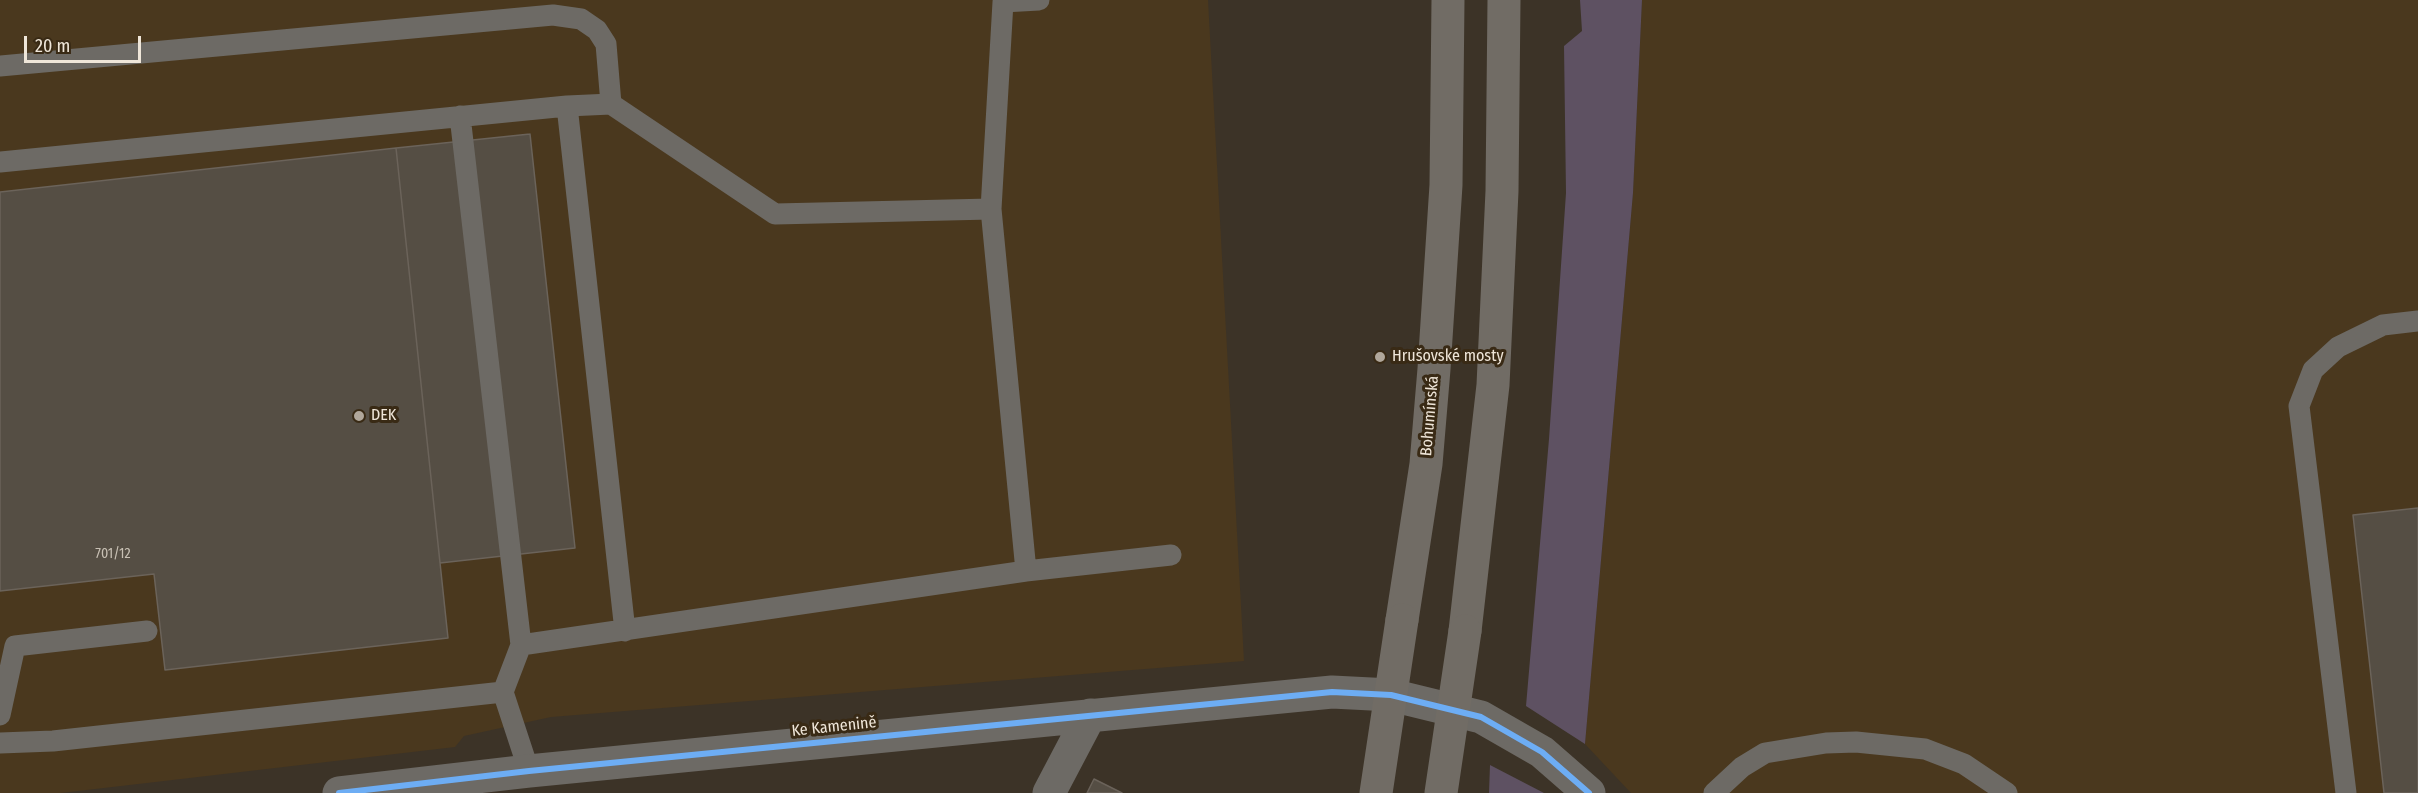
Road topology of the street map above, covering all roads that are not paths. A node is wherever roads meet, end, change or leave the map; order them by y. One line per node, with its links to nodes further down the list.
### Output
1 (1039, 0): 9 (lane)
2 (1448, 0): 23 (main road, Bohumínská, bridge)
3 (1504, 0): 24 (main road, bridge)
4 (0, 66): 5 (lane)
5 (612, 104): 6 (lane); 9 (lane)
6 (567, 106): 7 (lane); 13 (lane)
7 (460, 116): 8 (lane); 15 (lane)
8 (0, 162)
9 (991, 208): 12 (lane)
10 (2418, 321): 28 (lane)
11 (1171, 555): 12 (lane)
12 (1026, 571): 13 (lane)
13 (624, 631): 15 (lane)
14 (147, 632): 18 (lane)
15 (521, 645): 16 (lane)
16 (503, 692): 19 (lane); 20 (lane)
17 (1090, 715): 20 (street, Ke Kamenině); 22 (street); 25 (street, Ke Kamenině)
18 (0, 716)
19 (0, 744)
20 (539, 782): 21 (street, Ke Kamenině)
21 (339, 793)
22 (1049, 793)
23 (1376, 793)
24 (1441, 793)
25 (1589, 793)
26 (1714, 793): 27 (lane)
27 (2007, 793)
28 (2346, 793)

